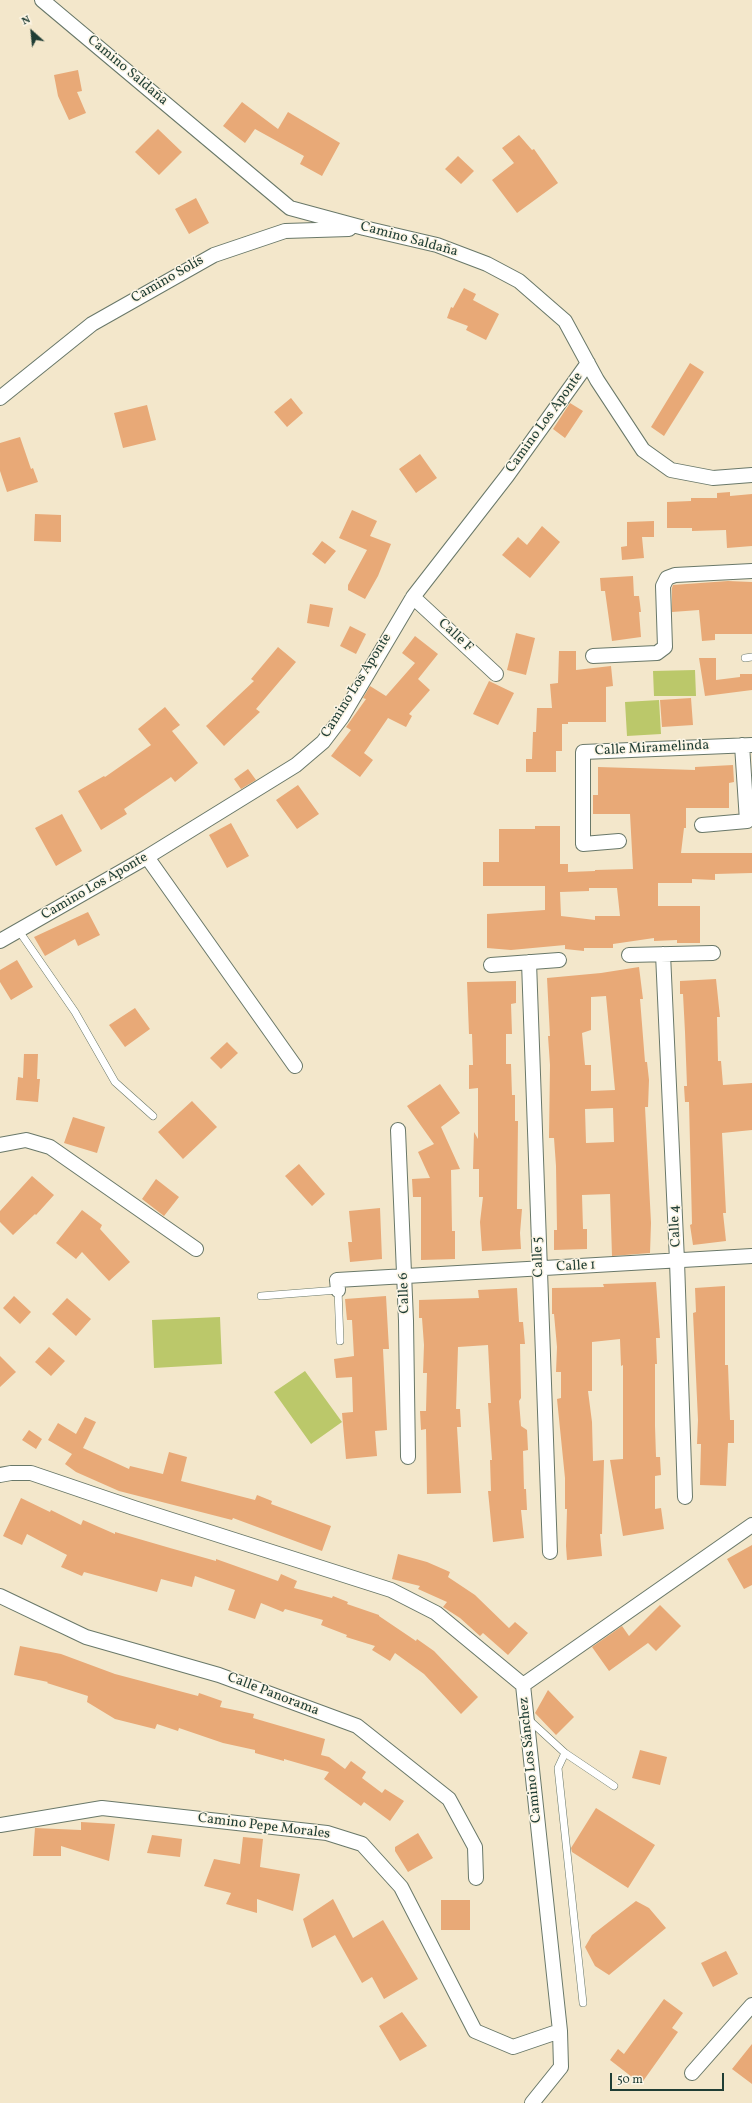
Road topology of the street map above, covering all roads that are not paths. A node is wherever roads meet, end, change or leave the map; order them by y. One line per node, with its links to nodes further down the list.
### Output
1 (42, 0): 2 (street, Camino Saldaña)
2 (364, 228): 3 (street, Camino Saldaña); 4 (street, Camino Solís)
3 (588, 363): 5 (street, Camino Saldaña); 7 (street, Camino Los Aponte)
4 (0, 398)
5 (752, 476)
6 (752, 571): 8 (street)
7 (413, 597): 9 (street, Calle F); 13 (street, Camino Los Aponte)
8 (593, 656)
9 (496, 674)
10 (747, 745): 11 (street); 12 (street, Calle Miramelinda)
11 (702, 825)
12 (619, 842)
13 (147, 857): 14 (street, Camino Los Aponte); 22 (street)
14 (18, 930): 15 (street, Camino Los Aponte); 23 (lane)
15 (0, 941)
16 (713, 953): 17 (street)
17 (663, 954): 18 (street); 28 (street, Calle 4)
18 (629, 955)
19 (559, 960): 20 (street)
20 (529, 962): 21 (street); 29 (street, Calle 5)
21 (491, 965)
22 (295, 1066)
23 (153, 1116)
24 (398, 1130): 30 (street, Calle 6)
25 (0, 1145): 26 (street)
26 (196, 1249)
27 (752, 1256): 28 (street, Calle 1)
28 (677, 1261): 29 (street, Calle 1); 36 (street, Calle 4)
29 (539, 1269): 30 (street, Calle 1); 38 (street, Calle 5)
30 (404, 1276): 31 (street, Calle 1); 34 (street, Calle 6)
31 (338, 1290): 32 (lane); 33 (lane)
32 (261, 1296)
33 (340, 1341)
34 (408, 1457)
35 (0, 1475): 40 (street)
36 (685, 1497)
37 (752, 1525): 40 (street, Camino Los Sánchez)
38 (550, 1552)
39 (0, 1596): 45 (street, Calle Panorama)
40 (523, 1684): 41 (street, Camino Los Sánchez)
41 (527, 1718): 42 (lane); 48 (street, Camino Los Sánchez)
42 (565, 1753): 43 (lane); 46 (lane)
43 (614, 1786)
44 (0, 1825): 48 (street, Camino Pepe Morales)
45 (476, 1878)
46 (583, 2004)
47 (752, 2005): 49 (street)
48 (560, 2031): 50 (street, Camino Los Sánchez)
49 (692, 2072)
50 (532, 2103)

